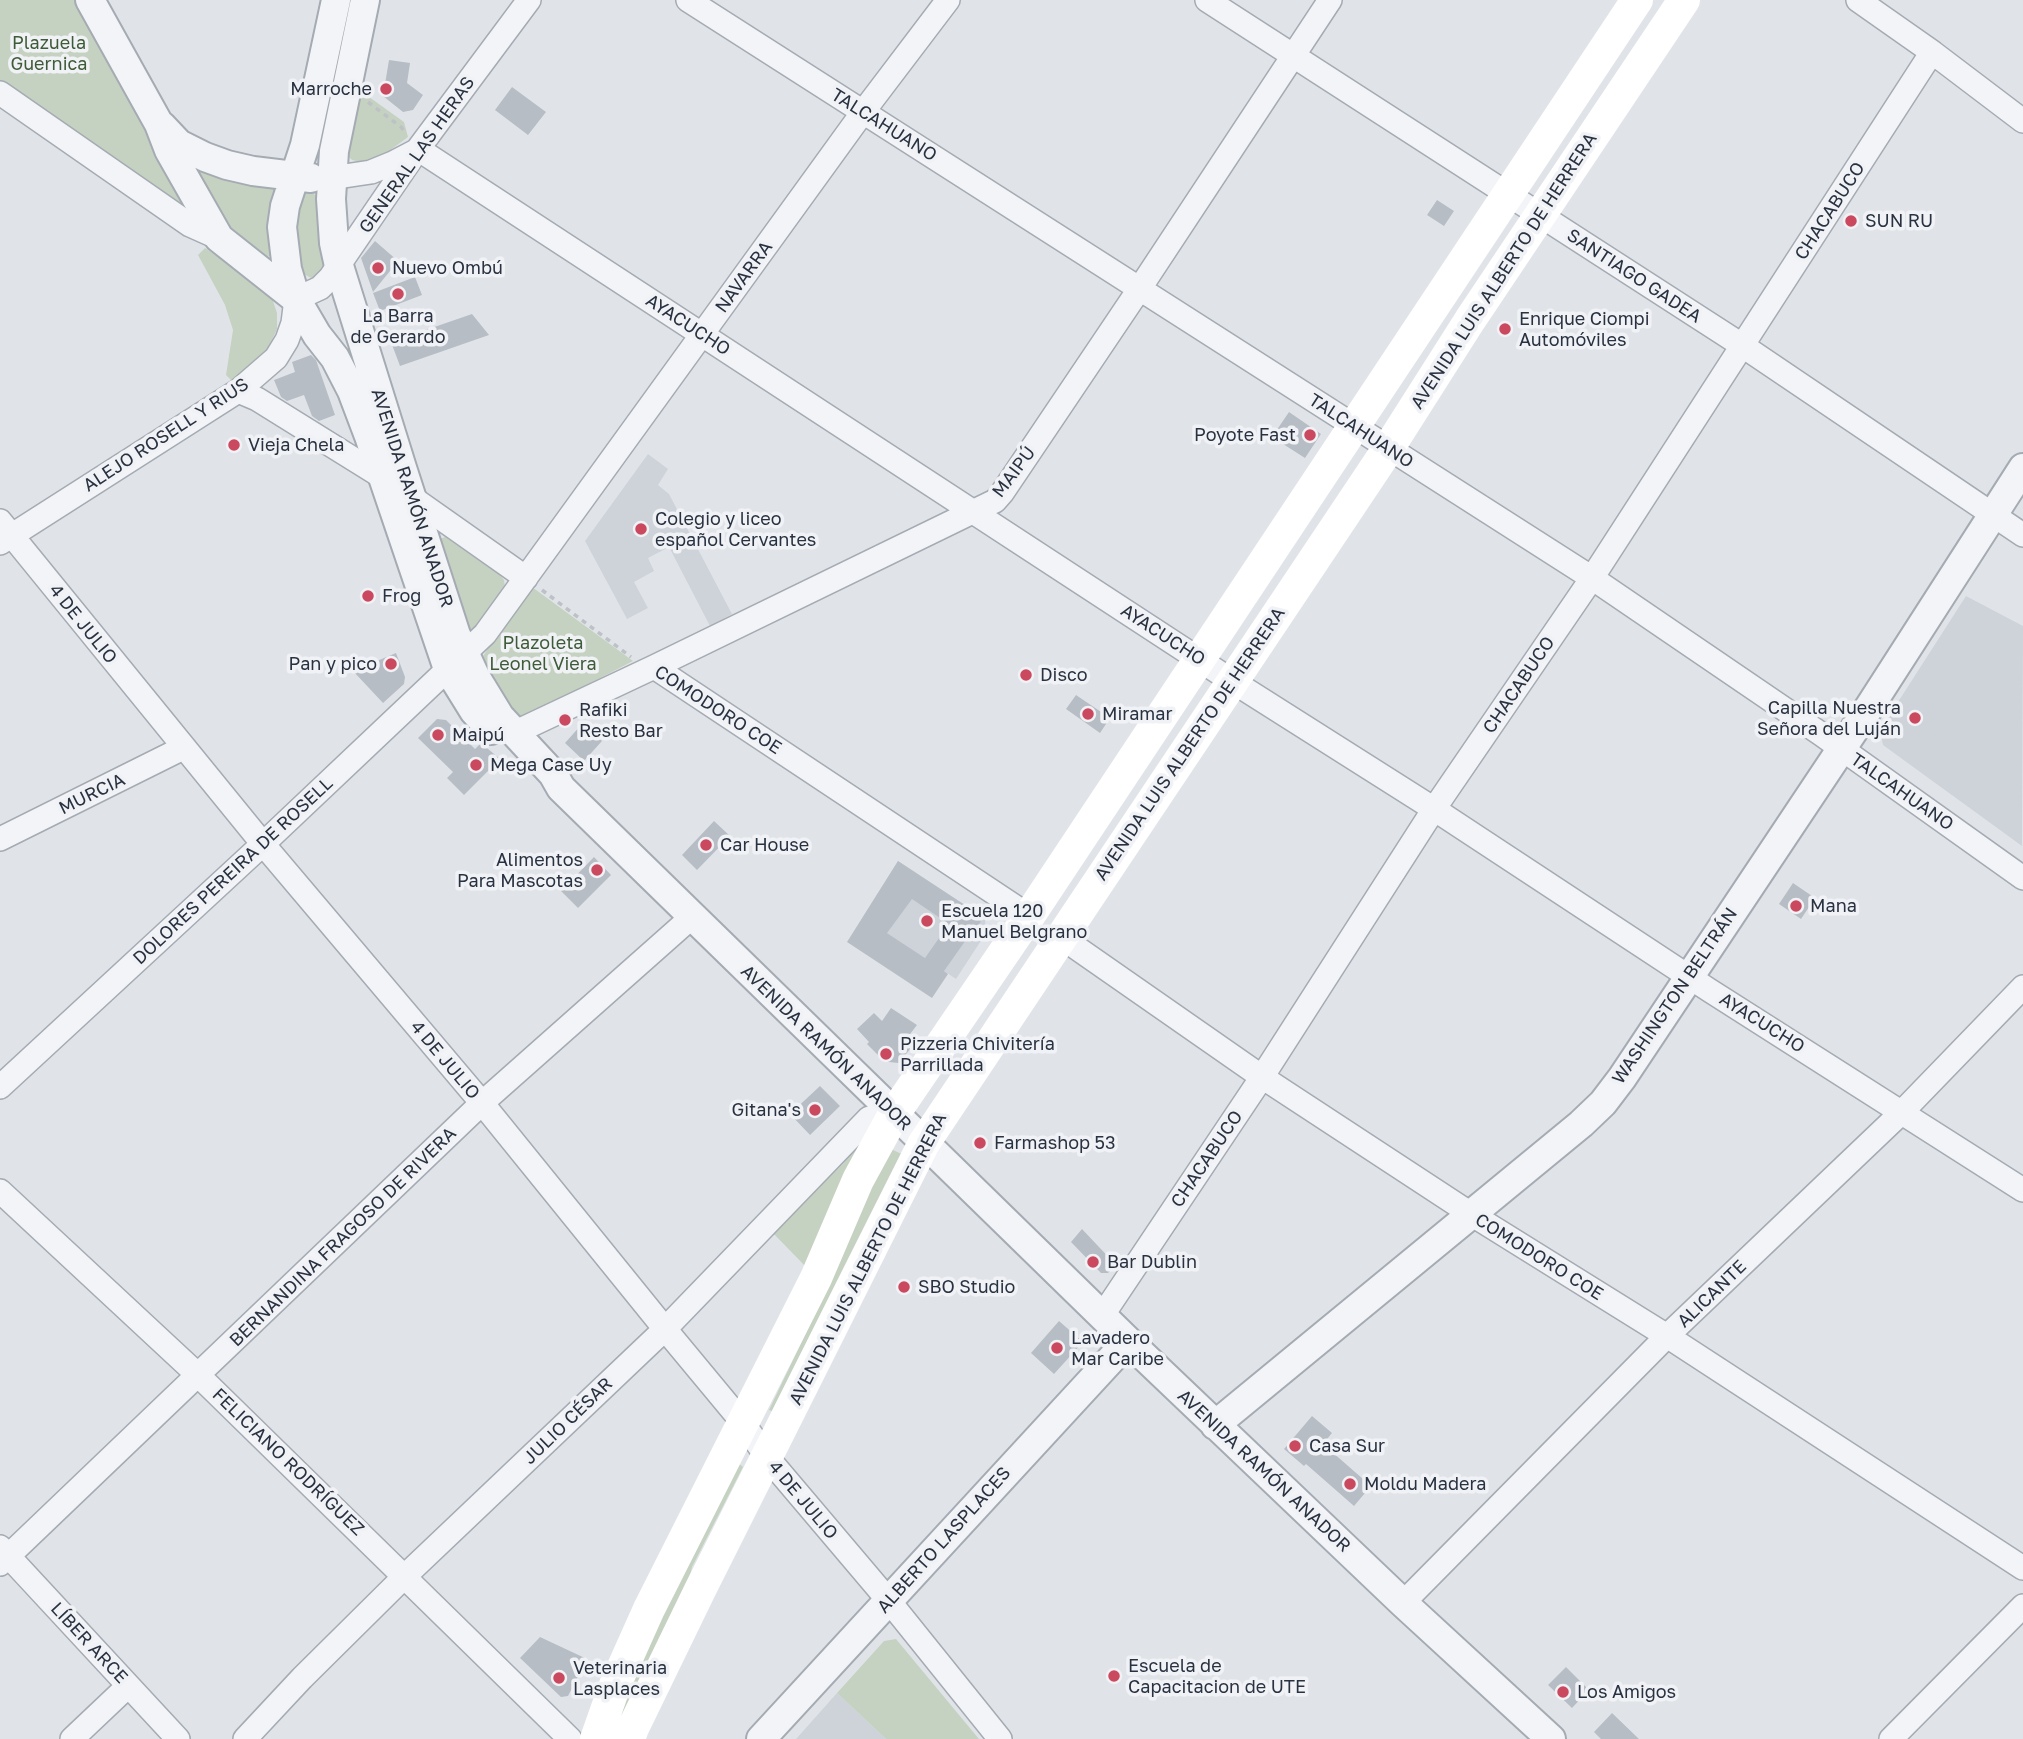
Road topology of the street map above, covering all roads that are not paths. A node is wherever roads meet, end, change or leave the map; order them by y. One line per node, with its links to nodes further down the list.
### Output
1 (90, 0): 17 (street)
2 (336, 0): 19 (street, AVENIDA RAMÓN ANADOR)
3 (365, 0): 20 (street, AVENIDA RAMÓN ANADOR)
4 (529, 0): 18 (street, GENERAL LAS HERAS)
5 (688, 0): 15 (street, TALCAHUANO)
6 (948, 0): 15 (street, NAVARRA)
7 (1207, 0): 13 (street, SANTIAGO GADEA)
8 (1330, 0): 13 (street, MAIPÚ)
9 (1637, 0): 21 (main road)
10 (1685, 0): 22 (main road, AVENIDA LUIS ALBERTO DE HERRERA)
11 (1858, 0): 12 (street)
12 (1932, 52): 16 (street); 28 (street, CHACABUCO)
13 (1294, 56): 21 (street, SANTIAGO GADEA); 25 (street, MAIPÚ)
14 (0, 93): 23 (street)
15 (863, 112): 25 (street, TALCAHUANO); 27 (street, NAVARRA)
16 (2023, 121)
17 (159, 124): 19 (street); 23 (street)
18 (418, 149): 20 (street); 24 (street, GENERAL LAS HERAS); 27 (street, AYACUCHO)
19 (295, 177): 20 (street); 26 (street, AVENIDA RAMÓN ANADOR)
20 (331, 178): 24 (street, AVENIDA RAMÓN ANADOR)
21 (1508, 195): 22 (street, SANTIAGO GADEA); 30 (main road)
22 (1540, 215): 28 (street, SANTIAGO GADEA); 31 (main road, AVENIDA LUIS ALBERTO DE HERRERA)
23 (219, 238): 26 (street)
24 (339, 266): 26 (street, GENERAL LAS HERAS); 34 (street, AVENIDA RAMÓN ANADOR)
25 (1140, 288): 30 (street, TALCAHUANO); 35 (street, MAIPÚ)
26 (296, 299): 29 (street, ALEJO ROSELL Y RIUS); 33 (street, AVENIDA RAMÓN ANADOR)
27 (702, 334): 35 (street, AYACUCHO); 39 (street, NAVARRA)
28 (1743, 346): 36 (street, SANTIAGO GADEA); 40 (street, CHACABUCO)
29 (238, 390): 33 (street); 37 (street, ALEJO ROSELL Y RIUS)
30 (1354, 426): 31 (street, TALCAHUANO); 41 (main road)
31 (1388, 449): 40 (street, TALCAHUANO); 44 (main road, AVENIDA LUIS ALBERTO DE HERRERA)
32 (2023, 468): 36 (street, WASHINGTON BELTRÁN)
33 (384, 478): 42 (street, AVENIDA RAMÓN ANADOR)
34 (411, 497): 39 (street); 42 (street, AVENIDA RAMÓN ANADOR)
35 (973, 511): 41 (street, AYACUCHO); 43 (street, MAIPÚ)
36 (1992, 514): 38 (street, SANTIAGO GADEA); 47 (street, WASHINGTON BELTRÁN)
37 (4, 533): 46 (street, 4 DE JULIO)
38 (2023, 535)
39 (526, 578): 42 (street, NAVARRA)
40 (1592, 579): 47 (street, TALCAHUANO); 49 (street, CHACABUCO)
41 (1200, 660): 44 (street, AYACUCHO); 54 (main road)
42 (456, 661): 45 (street, AVENIDA RAMÓN ANADOR); 48 (street, AVENIDA RAMÓN ANADOR); 51 (street, DOLORES PEREIRA DE ROSELL)
43 (654, 667): 45 (street, MAIPÚ); 54 (street, COMODORO COE)
44 (1232, 681): 49 (street, AYACUCHO); 55 (main road, AVENIDA LUIS ALBERTO DE HERRERA)
45 (514, 733): 48 (street, AVENIDA RAMÓN ANADOR)
46 (183, 748): 50 (street, MURCIA); 51 (street, 4 DE JULIO)
47 (1841, 749): 52 (street, TALCAHUANO); 56 (street, WASHINGTON BELTRÁN)
48 (561, 788): 53 (street, AVENIDA RAMÓN ANADOR)
49 (1434, 809): 56 (street, AYACUCHO); 58 (street, CHACABUCO)
50 (0, 839)
51 (263, 844): 59 (street, DOLORES PEREIRA DE ROSELL); 60 (street, 4 DE JULIO)
52 (2023, 878)
53 (692, 916): 60 (street, BERNANDINA FRAGOSO DE RIVERA); 62 (street, AVENIDA RAMÓN ANADOR)
54 (1029, 916): 62 (main road)
55 (1061, 937): 58 (street, COMODORO COE); 63 (main road, AVENIDA LUIS ALBERTO DE HERRERA)
56 (1688, 976): 61 (street, AYACUCHO); 66 (street, WASHINGTON BELTRÁN)
57 (2023, 987): 61 (street, ALICANTE)
58 (1262, 1077): 66 (street, COMODORO COE); 67 (street, CHACABUCO)
59 (0, 1087)
60 (482, 1103): 68 (street, 4 DE JULIO); 71 (street, BERNANDINA FRAGOSO DE RIVERA)
61 (1902, 1112): 64 (street, AYACUCHO); 69 (street, ALICANTE)
62 (894, 1114): 63 (street, AVENIDA RAMÓN ANADOR); 68 (street, JULIO CÉSAR); 72 (main road)
63 (924, 1143): 67 (street, AVENIDA RAMÓN ANADOR); 74 (main road, AVENIDA LUIS ALBERTO DE HERRERA)
64 (2023, 1190)
65 (0, 1191): 71 (street, FELICIANO RODRÍGUEZ)
66 (1471, 1214): 69 (street, COMODORO COE); 73 (street, WASHINGTON BELTRÁN)
67 (1102, 1316): 70 (street, AVENIDA RAMÓN ANADOR)
68 (665, 1329): 72 (street, 4 DE JULIO); 77 (street, JULIO CÉSAR)
69 (1667, 1336): 76 (street, COMODORO COE); 79 (street, ALICANTE)
70 (1128, 1341): 73 (street, AVENIDA RAMÓN ANADOR); 78 (street, ALBERTO LASPLACES)
71 (199, 1376): 75 (street, BERNANDINA FRAGOSO DE RIVERA); 77 (street, FELICIANO RODRÍGUEZ)
72 (743, 1423): 74 (street, 4 DE JULIO); 86 (main road)
73 (1215, 1425): 79 (street, AVENIDA RAMÓN ANADOR)
74 (767, 1457): 78 (street, 4 DE JULIO); 87 (main road, AVENIDA LUIS ALBERTO DE HERRERA)
75 (3, 1556): 81 (street, LÍBER ARCE)
76 (2023, 1568)
77 (405, 1576): 84 (street, JULIO CÉSAR); 85 (street, FELICIANO RODRÍGUEZ)
78 (889, 1601): 88 (street, ALBERTO LASPLACES); 89 (street, 4 DE JULIO)
79 (1403, 1603): 90 (street, AVENIDA RAMÓN ANADOR)
80 (2023, 1606): 91 (street)
81 (128, 1686): 82 (street); 83 (street, LÍBER ARCE)
82 (72, 1739)
83 (178, 1739)
84 (245, 1739)
85 (570, 1739)
86 (596, 1739)
87 (629, 1739)
88 (761, 1739)
89 (1000, 1739)
90 (1550, 1739)
91 (1891, 1739)

